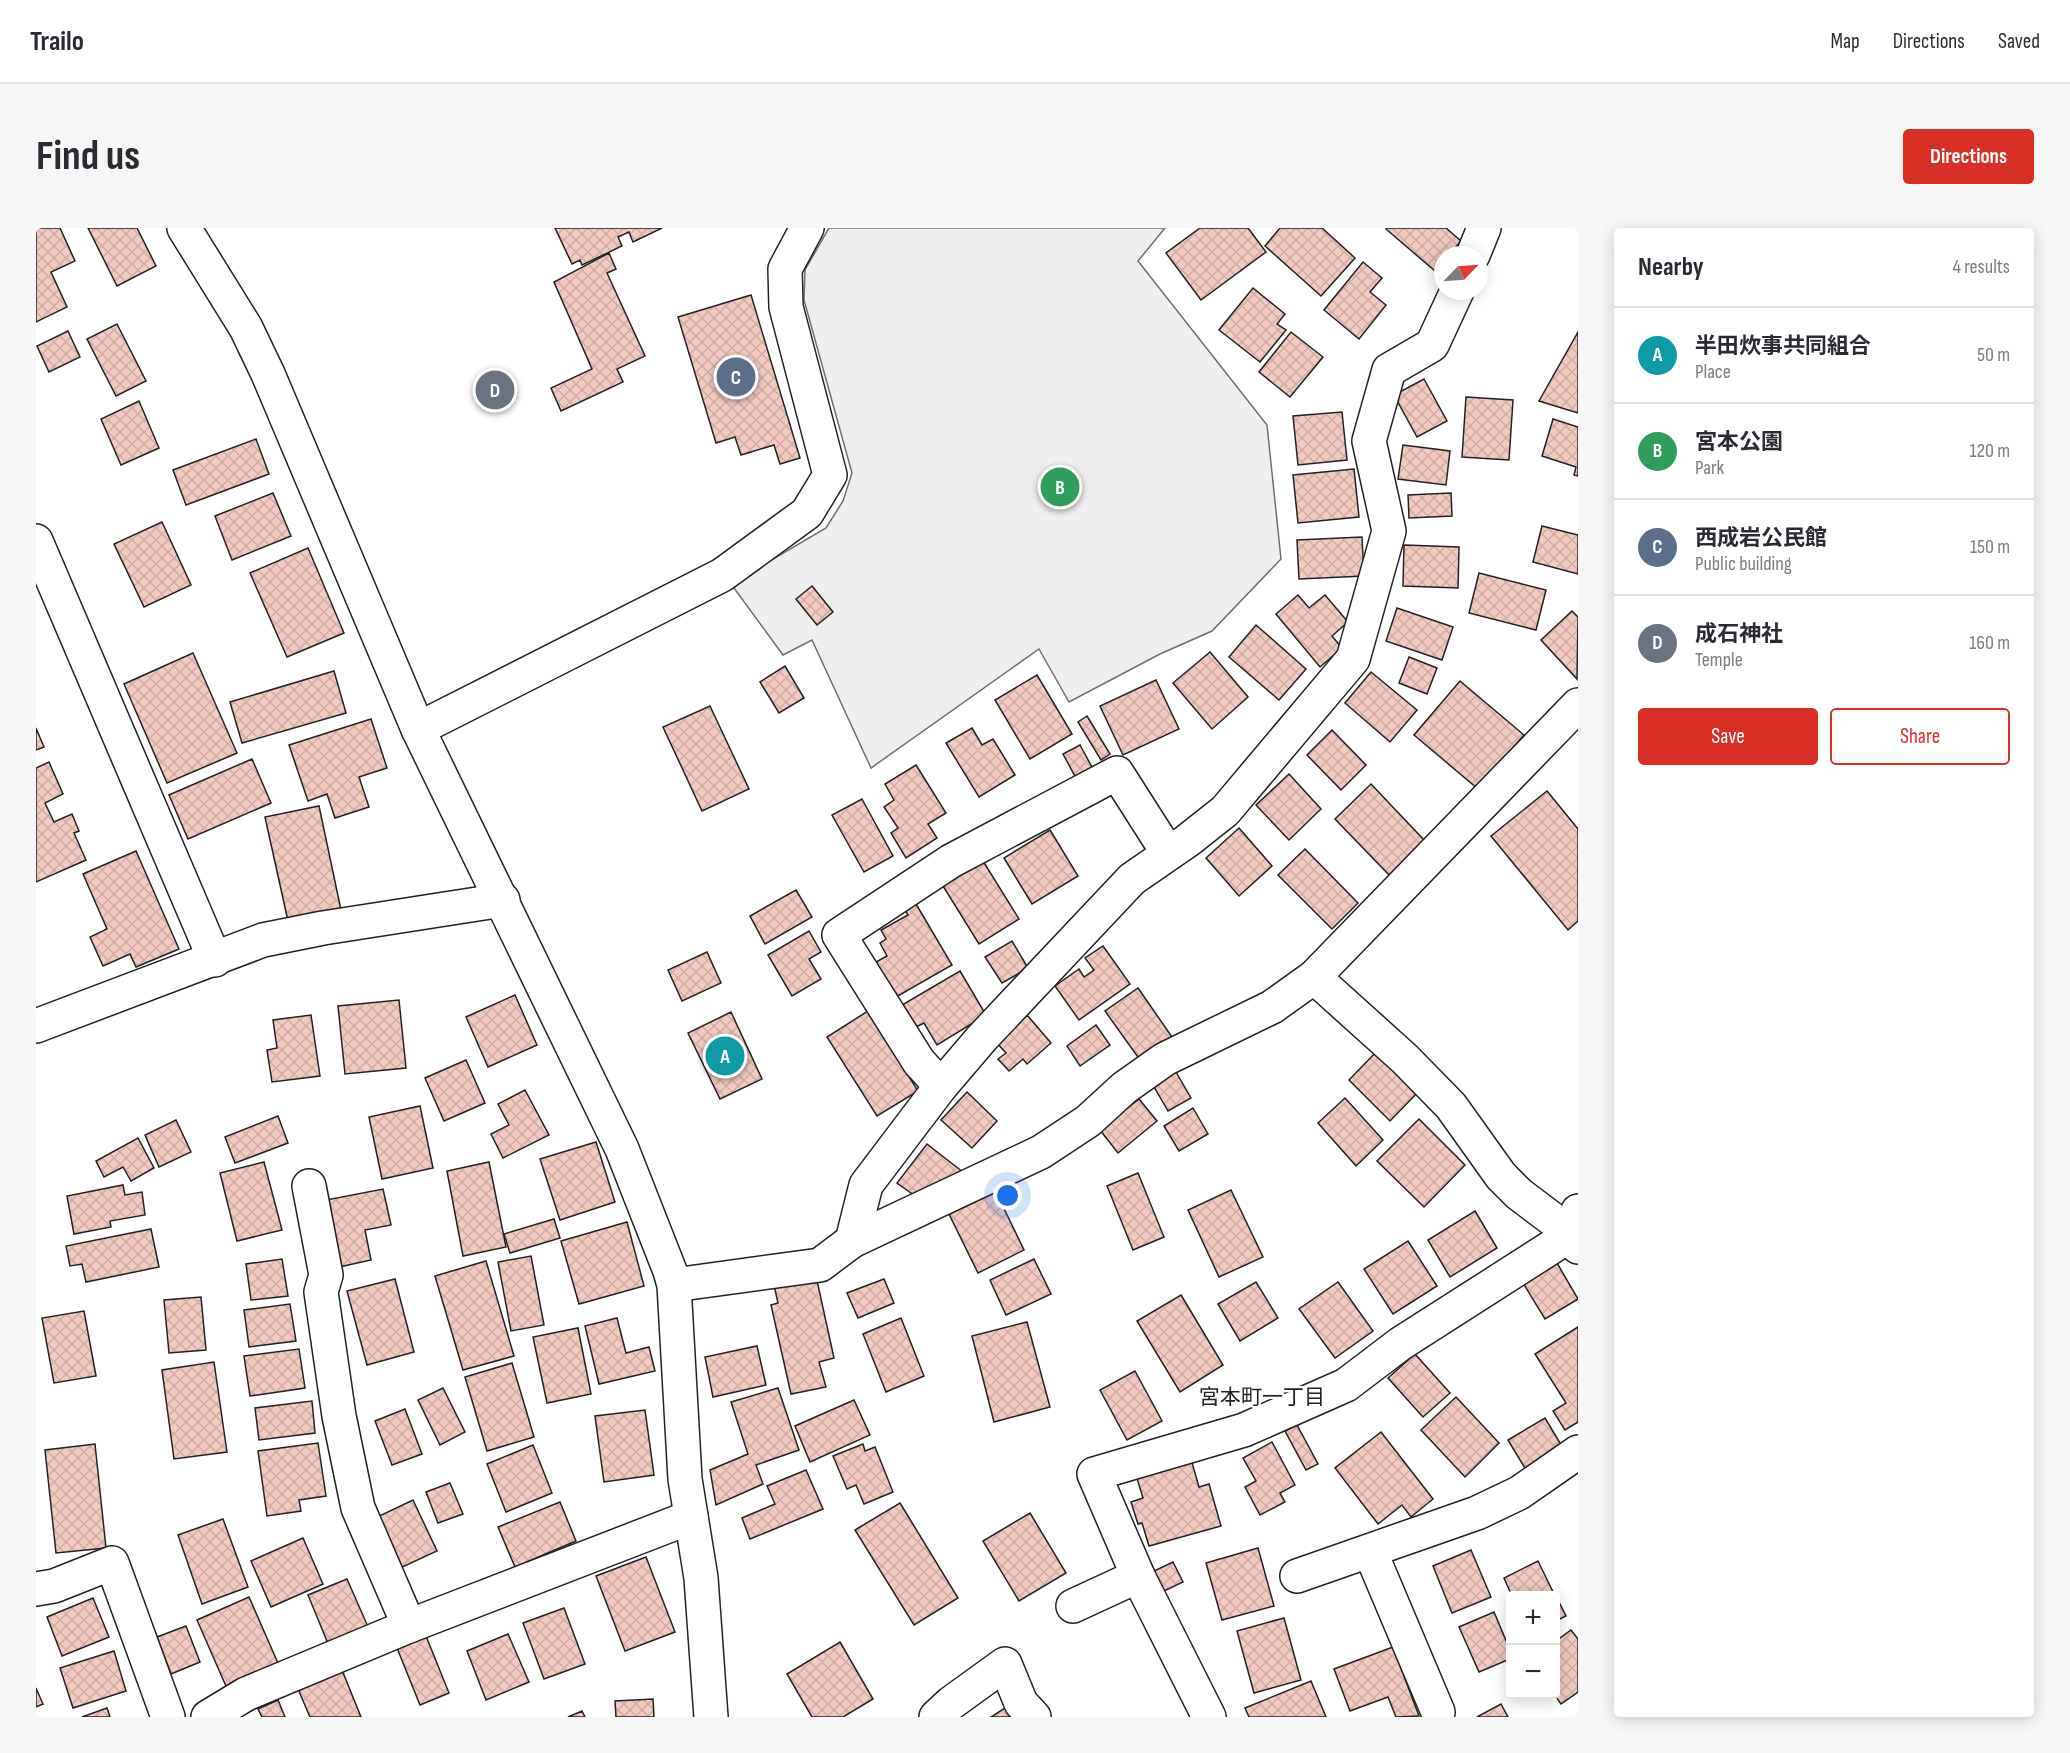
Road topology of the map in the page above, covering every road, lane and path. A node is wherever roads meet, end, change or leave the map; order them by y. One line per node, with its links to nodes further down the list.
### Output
1 (184, 228): 8 (street)
2 (807, 228): 8 (street)
3 (1484, 228): 4 (street)
4 (1477, 246)
5 (1453, 300): 9 (street)
6 (36, 541): 11 (street)
7 (1578, 705): 12 (street)
8 (418, 729): 10 (street)
9 (1168, 853): 14 (street); 14 (street)
10 (503, 900): 11 (street); 18 (street)
11 (215, 960): 13 (street)
12 (1314, 977): 16 (street); 17 (street)
13 (36, 1026)
14 (941, 1086): 17 (street)
15 (309, 1186): 26 (street)
16 (1576, 1230): 22 (street)
17 (852, 1241): 18 (street)
18 (674, 1285): 20 (street)
19 (1578, 1452): 21 (street)
20 (691, 1516): 26 (street); 31 (street)
21 (1370, 1551): 23 (street); 28 (street)
22 (1138, 1576): 25 (street); 34 (street)
23 (1297, 1576)
24 (36, 1589): 29 (street)
25 (1073, 1606)
26 (410, 1626): 27 (street)
27 (251, 1705): 30 (street)
28 (1438, 1712)
29 (168, 1717)
30 (208, 1717)
31 (711, 1717)
32 (936, 1717): 33 (street)
33 (1034, 1717)
34 (1209, 1717)

